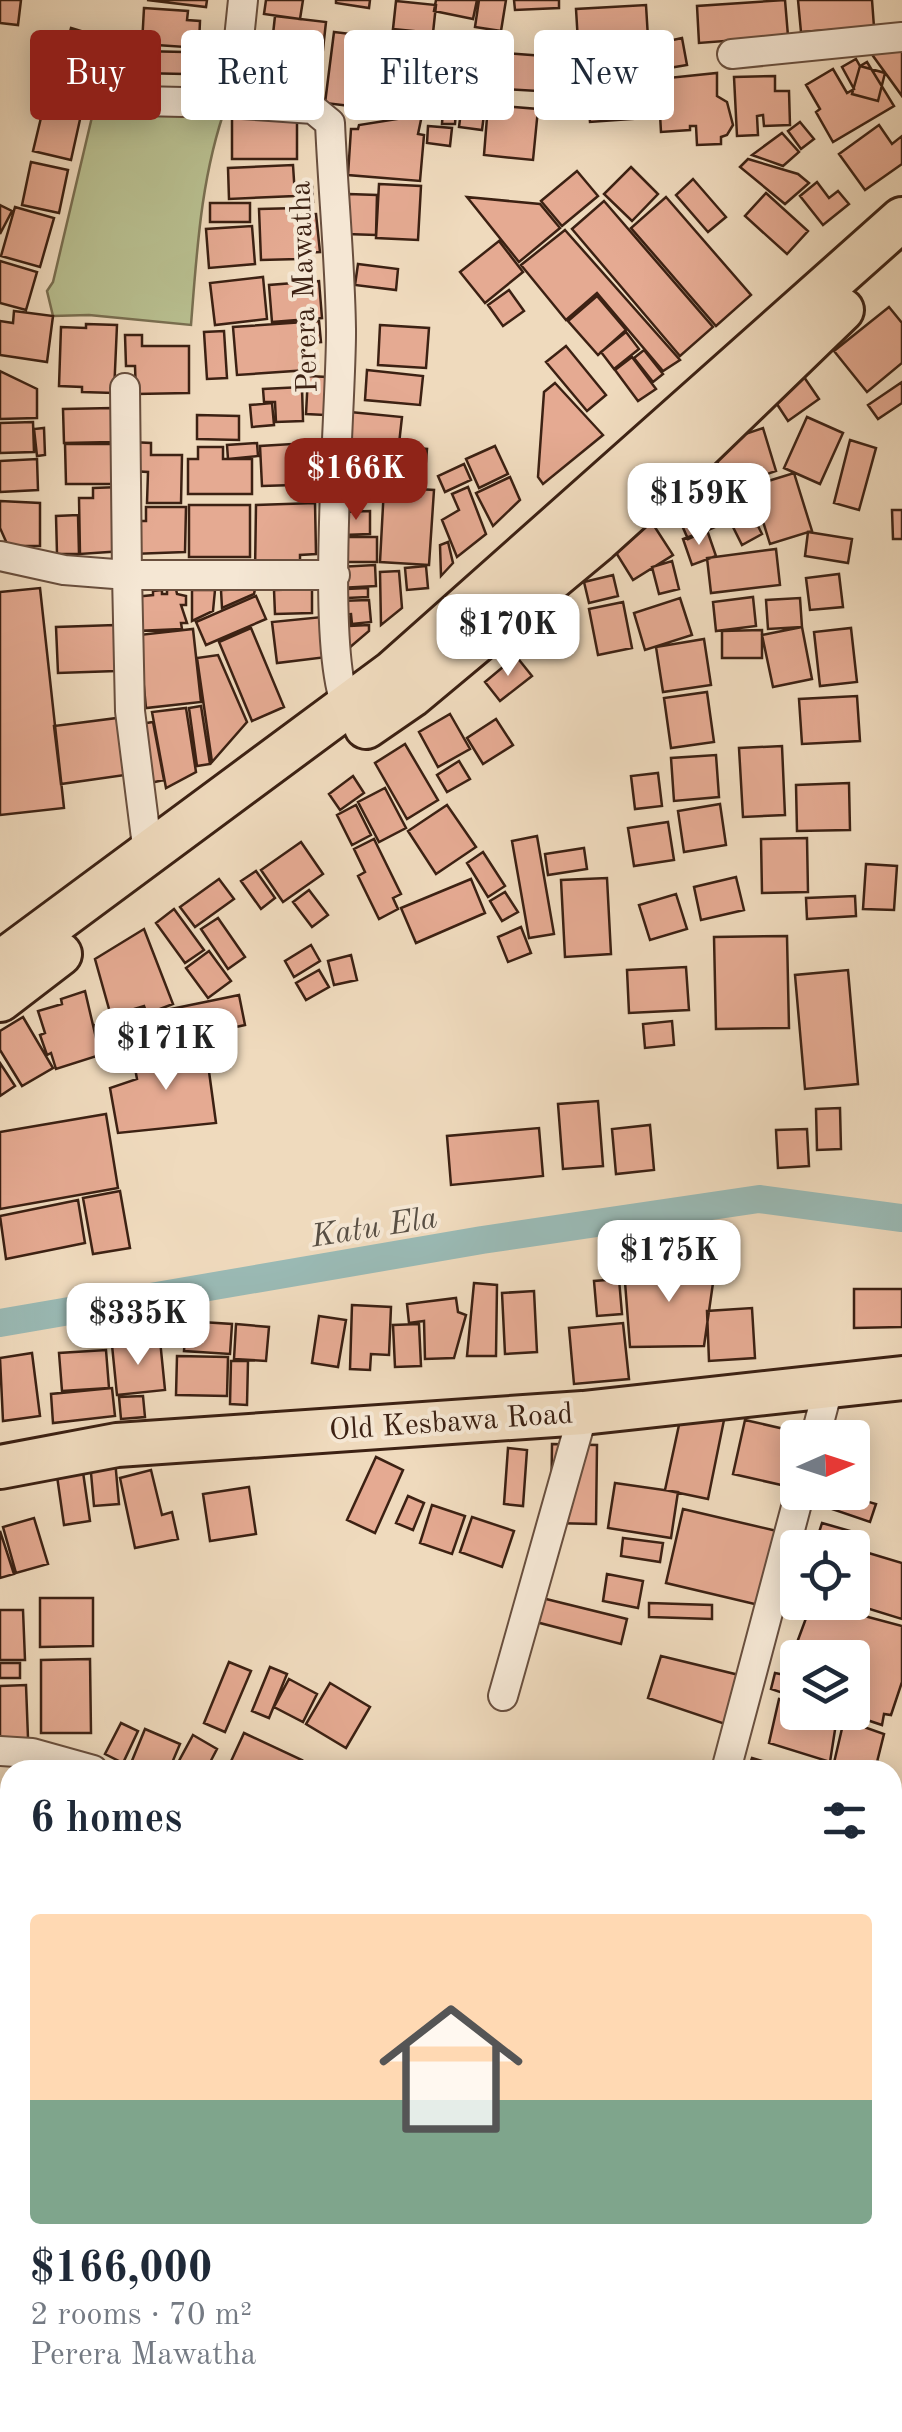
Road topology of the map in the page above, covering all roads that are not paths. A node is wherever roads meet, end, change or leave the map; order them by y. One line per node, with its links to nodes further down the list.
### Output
1 (243, 0): 2 (street)
2 (240, 30)
3 (902, 37): 4 (street)
4 (732, 54)
5 (324, 118): 11 (street, Perera Mawatha)
6 (902, 218): 12 (main road)
7 (902, 256): 12 (main road)
8 (125, 388): 10 (street)
9 (0, 556): 10 (street)
10 (127, 575): 11 (street); 13 (street)
11 (334, 575): 12 (street, Perera Mawatha)
12 (353, 718): 13 (main road); 15 (main road)
13 (148, 854): 14 (main road)
14 (0, 963)
15 (0, 1000)
16 (902, 1378): 17 (main road, Old Kesbawa Road)
17 (829, 1384): 18 (main road, Old Kesbawa Road); 19 (street)
18 (583, 1413): 20 (main road, Old Kesbawa Road); 22 (street)
19 (819, 1420)
20 (0, 1467)
21 (795, 1510): 25 (street)
22 (503, 1696)
23 (0, 1751): 24 (street)
24 (54, 1760)
25 (729, 1760)

